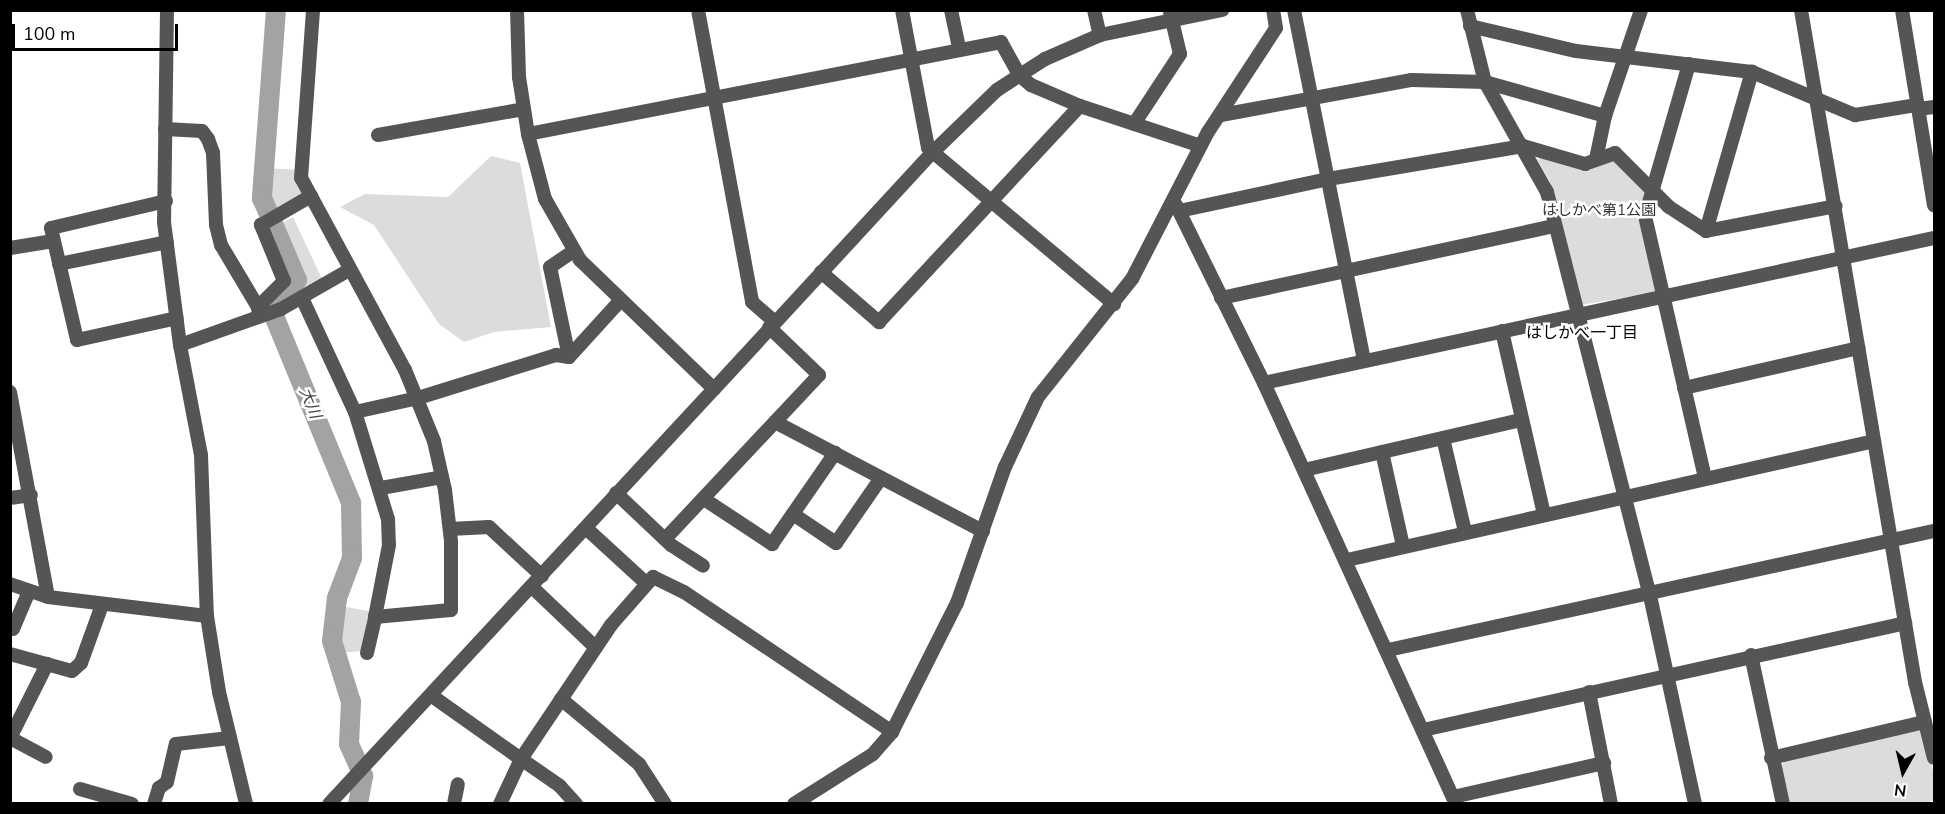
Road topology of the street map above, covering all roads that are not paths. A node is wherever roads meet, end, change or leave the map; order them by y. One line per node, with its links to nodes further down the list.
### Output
1 (167, 10): 35 (street)
2 (313, 10): 44 (street)
3 (517, 10): 31 (street)
4 (698, 10): 25 (street)
5 (902, 10): 20 (street)
6 (951, 10): 18 (street)
7 (1094, 10): 17 (street)
8 (1222, 10): 15 (street)
9 (1273, 10): 32 (street)
10 (1294, 10): 27 (street)
11 (1467, 10): 16 (street)
12 (1641, 10): 19 (street)
13 (1801, 10): 26 (street)
14 (1902, 10): 29 (street)
15 (1171, 15): 17 (street); 34 (street)
16 (1470, 26): 19 (street); 24 (street)
17 (1100, 35): 23 (street)
18 (959, 50): 20 (street); 23 (street)
19 (1623, 57): 21 (street); 33 (street)
20 (911, 58): 25 (street); 40 (street)
21 (1689, 64): 22 (street); 43 (street)
22 (1752, 72): 26 (street); 52 (street)
23 (1019, 75): 28 (street); 40 (street)
24 (1485, 82): 27 (street); 33 (street); 39 (street)
25 (713, 96): 36 (street); 71 (street)
26 (1816, 98): 29 (street); 49 (street)
27 (1311, 100): 32 (street); 42 (street)
28 (1080, 106): 34 (street); 47 (street)
29 (1918, 107): 30 (street); 48 (street)
30 (1935, 107)
31 (524, 109): 36 (street); 37 (street)
32 (1221, 115): 38 (street)
33 (1605, 116): 41 (street)
34 (1134, 124): 38 (street)
35 (165, 129): 46 (street); 68 (street)
36 (528, 134): 57 (street)
37 (378, 135)
38 (1201, 146): 45 (street)
39 (1523, 146): 41 (street); 42 (street); 51 (street)
40 (933, 152): 47 (street); 62 (street)
41 (1596, 159): 43 (street)
42 (1328, 178): 50 (street); 61 (street)
43 (1652, 188): 52 (street); 63 (street)
44 (311, 196): 60 (street); 68 (street)
45 (1173, 197): 50 (street); 67 (street)
46 (166, 201): 54 (street); 55 (street)
47 (991, 201): 62 (street); 67 (street)
48 (1935, 205)
49 (1836, 206): 52 (street); 58 (street)
50 (1179, 211): 65 (street)
51 (1554, 225): 61 (street); 69 (street)
52 (1706, 231)
53 (1935, 238): 58 (street)
54 (53, 241): 56 (street); 59 (street)
55 (167, 242): 59 (street); 70 (street)
56 (10, 248)
57 (574, 251): 66 (street); 75 (street)
58 (1844, 259): 63 (street); 74 (street)
59 (59, 264): 70 (street)
60 (349, 270): 64 (street); 81 (street)
61 (1347, 270): 65 (street); 76 (street)
62 (821, 272): 71 (street)
63 (1664, 296): 69 (street); 78 (street)
64 (302, 298): 68 (street); 82 (street)
65 (1221, 298): 77 (street)
66 (620, 301): 75 (street); 79 (street)
67 (1114, 304): 103 (street)
68 (259, 312): 73 (street)
69 (1578, 315): 72 (street); 96 (street)
70 (177, 318): 73 (street)
71 (772, 324): 79 (street); 84 (street)
72 (1502, 331): 76 (street); 83 (street)
73 (180, 345): 119 (street)
74 (1858, 348): 78 (street); 86 (street)
75 (569, 357): 81 (street)
76 (1364, 360): 77 (street)
77 (1264, 383): 89 (street)
78 (1684, 388): 92 (street)
79 (714, 390): 94 (street)
80 (10, 392): 95 (street)
81 (418, 398): 82 (street); 90 (street)
82 (355, 412): 93 (street)
83 (1521, 420): 85 (street); 100 (street)
84 (775, 422): 88 (street); 98 (street)
85 (1443, 438): 87 (street); 105 (street)
86 (1874, 441): 92 (street); 106 (street)
87 (1382, 452): 89 (street); 108 (street)
88 (835, 453): 91 (street); 99 (street)
89 (1304, 470): 109 (street)
90 (442, 477): 93 (street); 101 (street)
91 (881, 478): 99 (street); 103 (street)
92 (1705, 478): 96 (street)
93 (381, 488): 120 (street)
94 (616, 493): 102 (street); 107 (street)
95 (31, 495): 97 (street); 117 (street)
96 (1624, 496): 100 (street); 115 (street)
97 (10, 498)
98 (705, 499): 99 (street); 107 (street)
99 (793, 514)
100 (1544, 514): 105 (street)
101 (450, 529): 111 (street); 120 (street)
102 (586, 529): 111 (street); 113 (street)
103 (983, 531): 135 (street)
104 (1935, 531): 106 (street)
105 (1465, 532): 108 (street)
106 (1890, 537): 115 (street); 121 (street)
107 (665, 539): 110 (street)
108 (1403, 546): 109 (street)
109 (1347, 560): 124 (street)
110 (703, 566)
111 (542, 576): 114 (street)
112 (10, 584): 116 (street)
113 (647, 584): 123 (street); 135 (street)
114 (532, 587): 123 (street); 131 (street)
115 (1648, 591): 124 (street); 129 (street)
116 (28, 593): 117 (street); 122 (street)
117 (48, 597): 118 (street)
118 (102, 605): 119 (street); 128 (street)
119 (207, 616): 136 (street)
120 (375, 617): 125 (street)
121 (1905, 623): 127 (street); 133 (street)
122 (13, 629)
123 (596, 648): 132 (street)
124 (1388, 650): 134 (street)
125 (367, 653)
126 (10, 654): 128 (street)
127 (1751, 655): 129 (street); 139 (street)
128 (47, 664): 137 (street)
129 (1668, 675): 130 (street); 156 (street)
130 (1588, 692): 134 (street); 142 (street)
131 (432, 696): 141 (street); 149 (street)
132 (561, 699): 141 (street); 153 (street)
133 (1925, 722): 139 (street); 140 (street)
134 (1423, 730): 145 (street)
135 (892, 732): 154 (street)
136 (230, 738): 147 (street); 148 (street)
137 (11, 739): 138 (street)
138 (46, 757)
139 (1771, 758): 157 (street)
140 (1935, 758)
141 (521, 759): 151 (street); 152 (street)
142 (1604, 763): 145 (street); 155 (street)
143 (458, 784): 150 (street)
144 (80, 789): 146 (street)
145 (1454, 800)
146 (132, 804)
147 (154, 804)
148 (246, 804)
149 (329, 804)
150 (454, 804)
151 (500, 804)
152 (576, 804)
153 (665, 804)
154 (794, 804)
155 (1611, 804)
156 (1695, 804)
157 (1783, 804)

